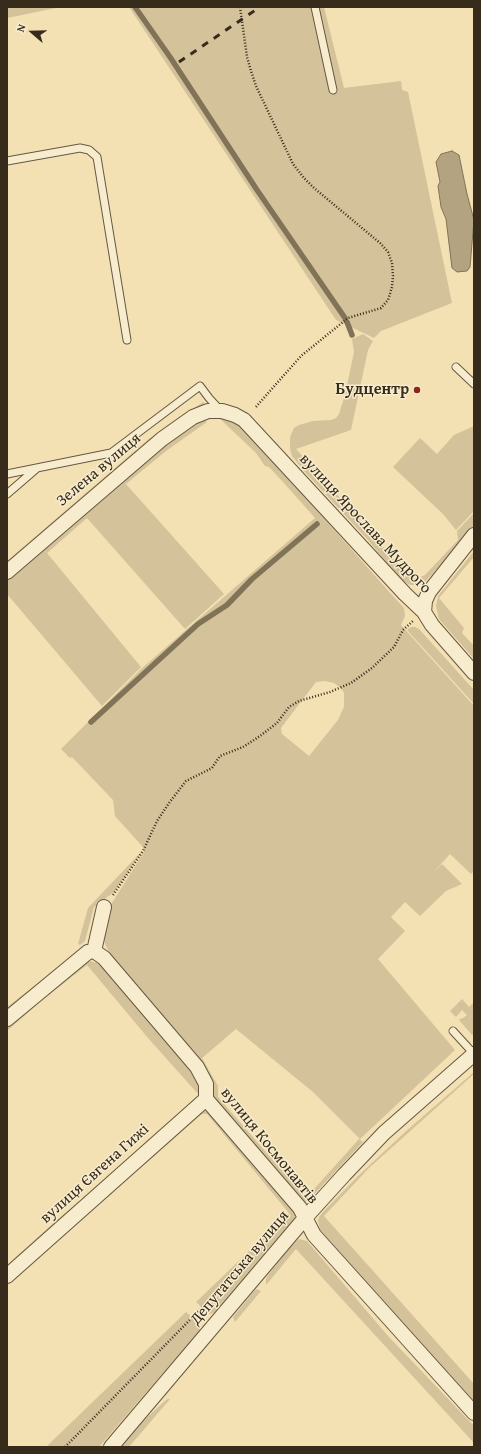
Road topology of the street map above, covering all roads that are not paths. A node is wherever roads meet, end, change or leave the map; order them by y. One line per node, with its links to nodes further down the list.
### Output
1 (315, 7): 2 (lane)
2 (333, 90)
3 (7, 161): 4 (lane)
4 (127, 340)
5 (456, 367): 6 (lane)
6 (474, 384)
7 (222, 411): 8 (lane); 12 (street, Зелена вулиця); 13 (street, вулиця Ярослава Мудрого)
8 (36, 468): 9 (lane); 10 (lane)
9 (7, 474)
10 (7, 494)
11 (474, 535): 13 (street)
12 (7, 572)
13 (424, 612): 14 (street, вулиця Ярослава Мудрого)
14 (474, 673)
15 (104, 907): 16 (street)
16 (94, 951): 17 (street); 20 (street, вулиця Космонавтів)
17 (7, 1019)
18 (453, 1031): 19 (lane)
19 (474, 1054): 21 (street, Депутатська вулиця)
20 (206, 1098): 21 (street, вулиця Космонавтів); 22 (street, вулиця Євгена Гижі)
21 (305, 1218): 23 (street, вулиця Космонавтів); 24 (street, Депутатська вулиця)
22 (7, 1276)
23 (474, 1413)
24 (111, 1447)

